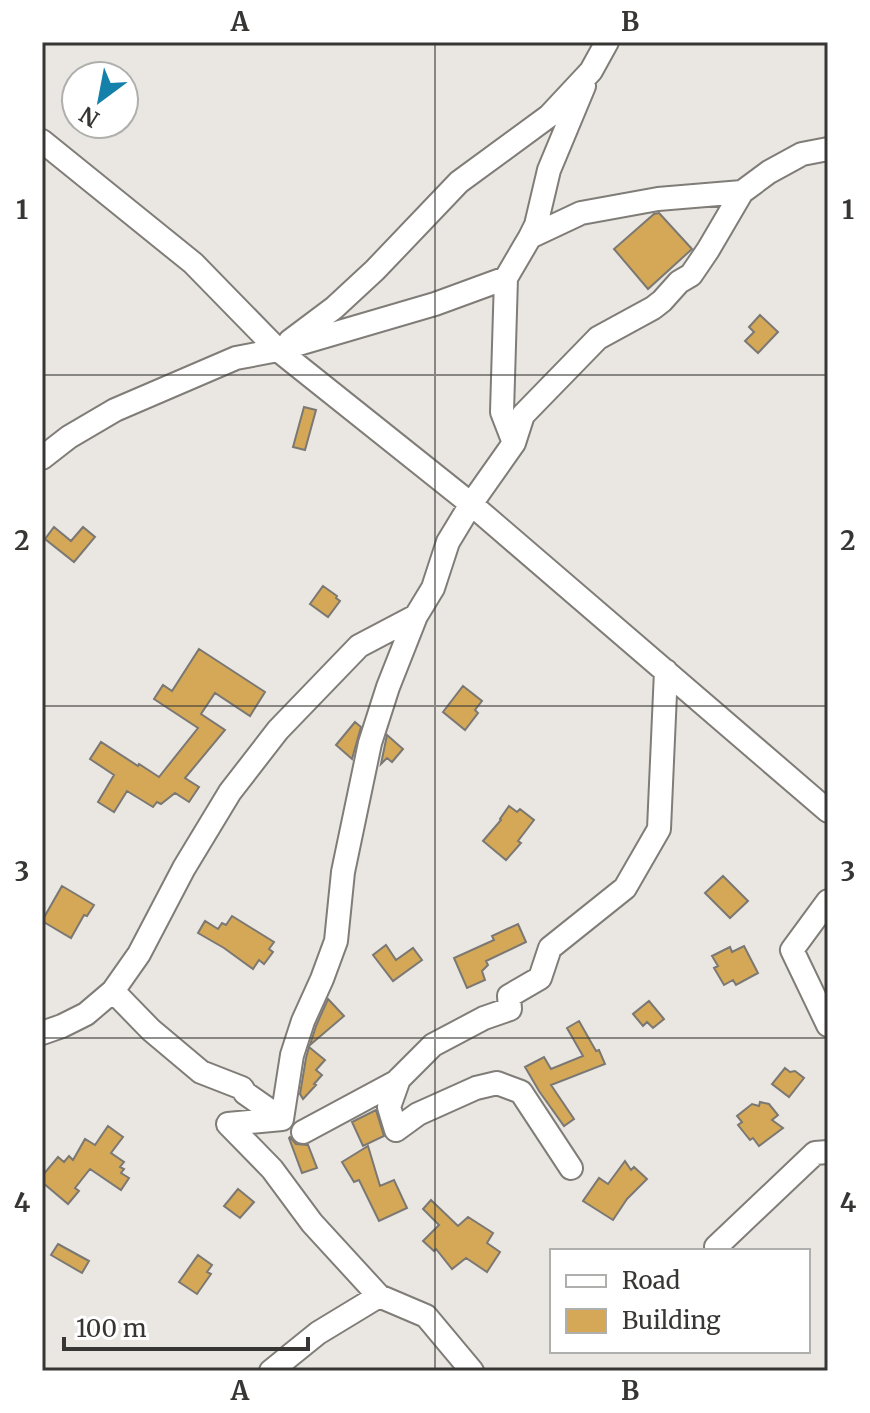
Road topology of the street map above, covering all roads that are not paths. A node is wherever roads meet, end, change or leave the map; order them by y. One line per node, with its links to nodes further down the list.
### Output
1 (607, 42): 2 (street)
2 (591, 71): 6 (street); 8 (street)
3 (42, 141): 8 (street)
4 (828, 149): 5 (street)
5 (742, 192): 6 (street); 9 (street)
6 (530, 237): 7 (street)
7 (506, 278): 8 (street); 9 (street)
8 (278, 350): 10 (street); 11 (street)
9 (514, 443): 11 (street)
10 (42, 458)
11 (471, 504): 12 (street); 13 (street)
12 (416, 616): 16 (street); 20 (street)
13 (666, 671): 14 (street); 19 (street)
14 (828, 811)
15 (828, 901): 17 (street)
16 (113, 991): 18 (street); 20 (street)
17 (828, 1025)
18 (42, 1033)
19 (399, 1079): 21 (street); 23 (street)
20 (282, 1119): 25 (street)
21 (303, 1132)
22 (828, 1152): 24 (street)
23 (571, 1168)
24 (716, 1247)
25 (379, 1296): 26 (street); 27 (street)
26 (271, 1371)
27 (472, 1371)

